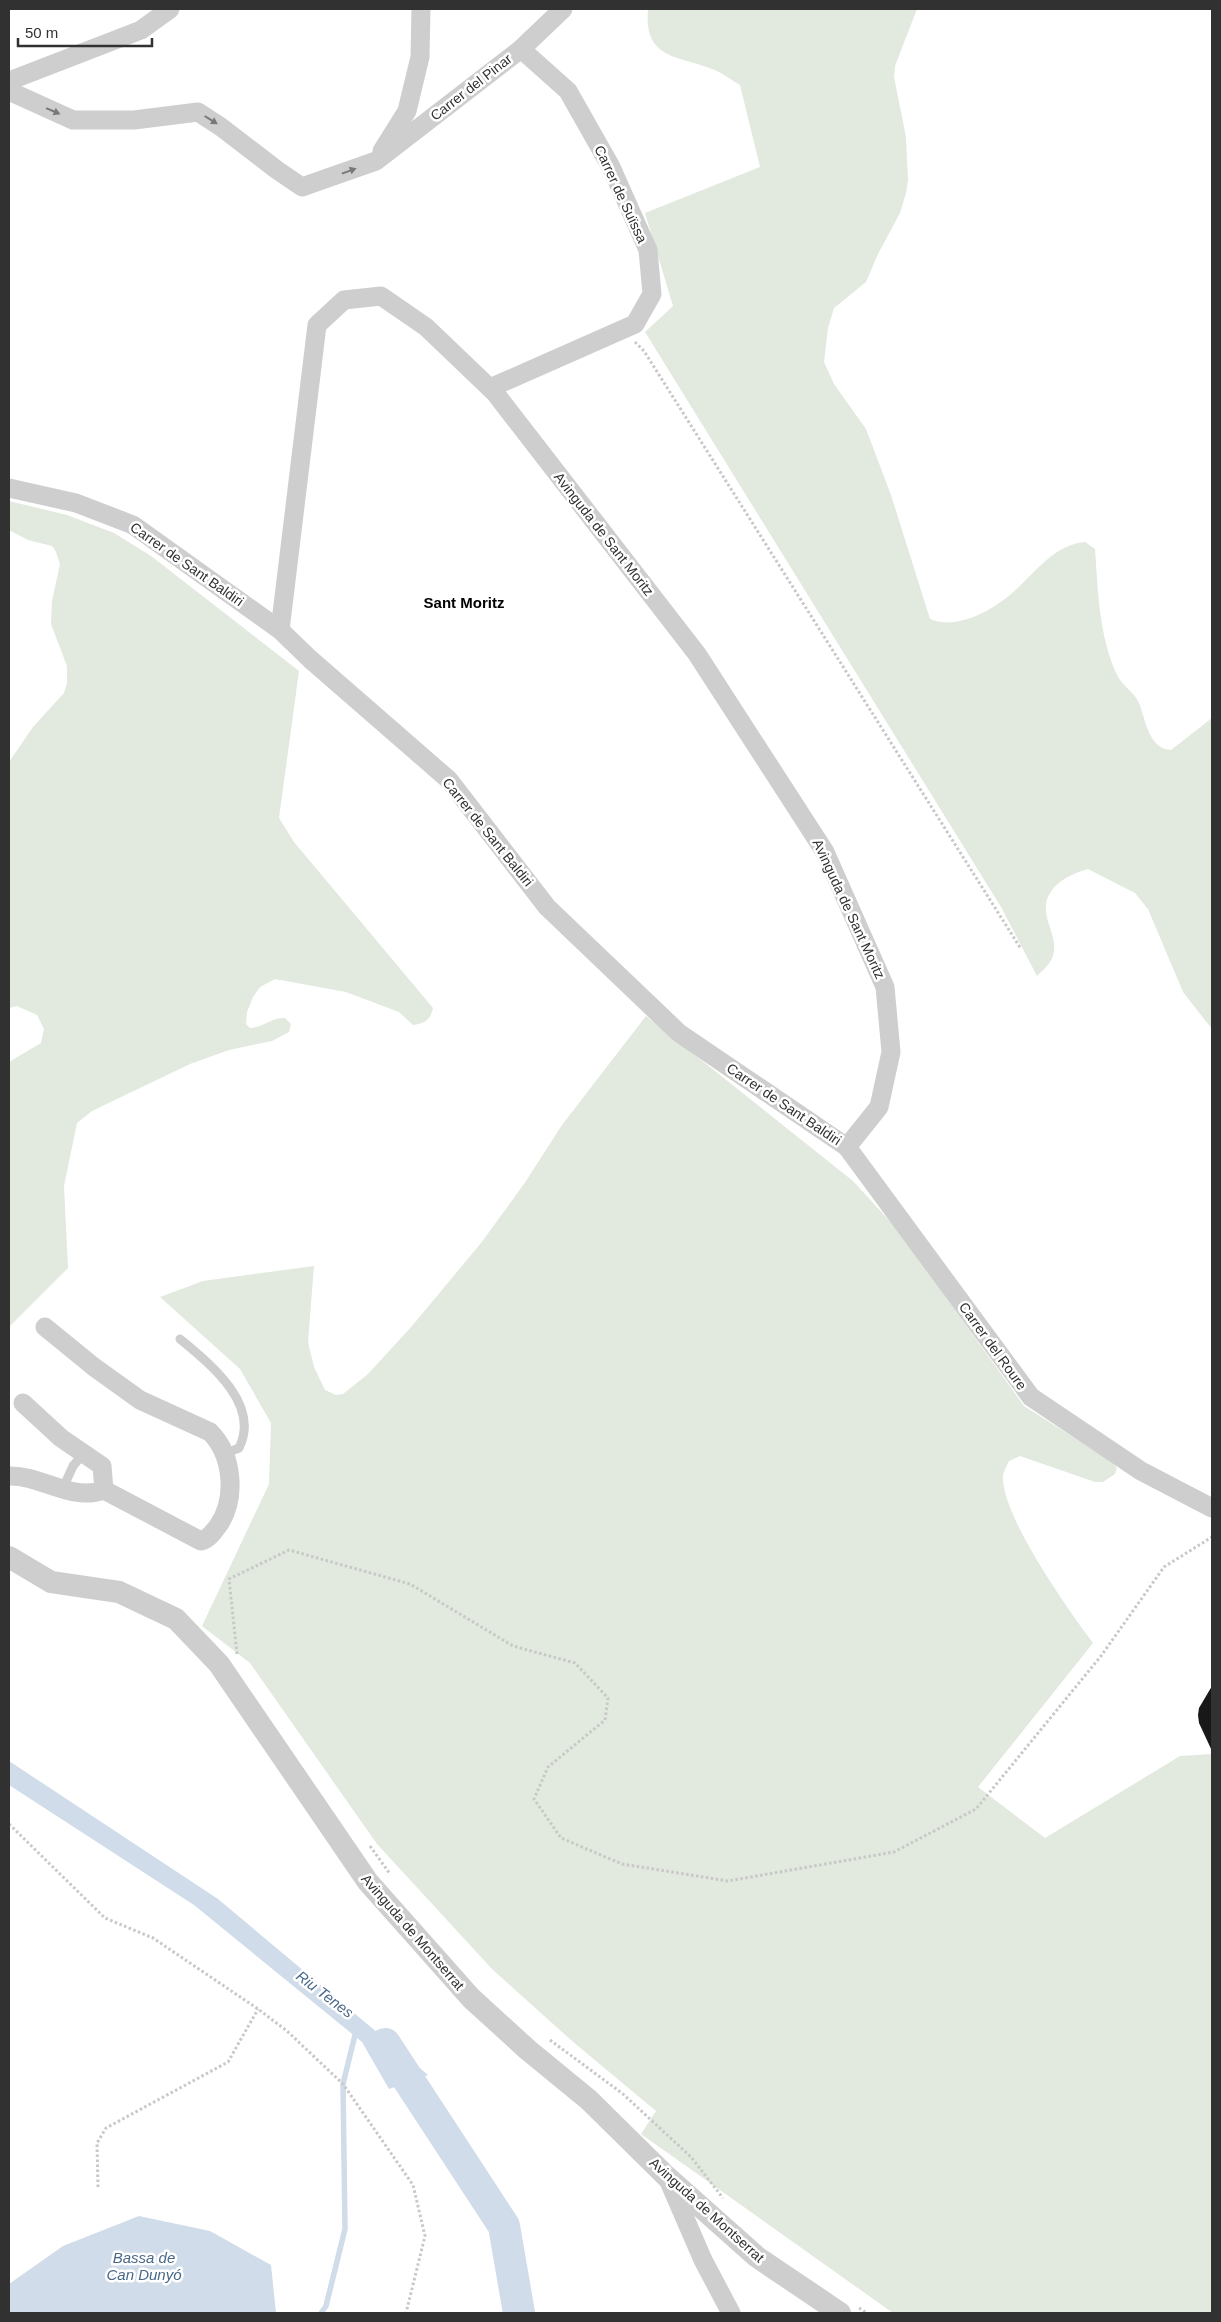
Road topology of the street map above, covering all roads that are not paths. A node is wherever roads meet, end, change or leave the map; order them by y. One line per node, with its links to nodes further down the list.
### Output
1 (170, 9): 5 (street)
2 (421, 9): 7 (street)
3 (563, 9): 4 (street, Carrer del Pinar)
4 (521, 49): 7 (street, Carrer del Pinar); 8 (street, Carrer de Suïssa)
5 (9, 81)
6 (9, 91): 7 (street, Carrer del Pinar, one-way to 7)
7 (376, 161)
8 (490, 388): 10 (street, Avinguda de Sant Moritz); 11 (street, Avinguda de Sant Moritz)
9 (9, 488): 10 (street, Carrer de Sant Baldiri)
10 (280, 630): 11 (street, Carrer de Sant Baldiri)
11 (847, 1147): 20 (street, Carrer del Roure)
12 (45, 1327): 16 (street)
13 (180, 1339): 16 (lane)
14 (23, 1403): 15 (street)
15 (84, 1452): 18 (lane); 19 (street)
16 (224, 1454): 19 (street)
17 (9, 1476): 18 (street)
18 (62, 1490): 19 (street)
19 (104, 1490)
20 (1212, 1508)
21 (9, 1557): 22 (street, Avinguda de Montserrat)
22 (666, 2176): 23 (street, Avinguda de Montserrat); 24 (street)
23 (847, 2309)
24 (731, 2313)

